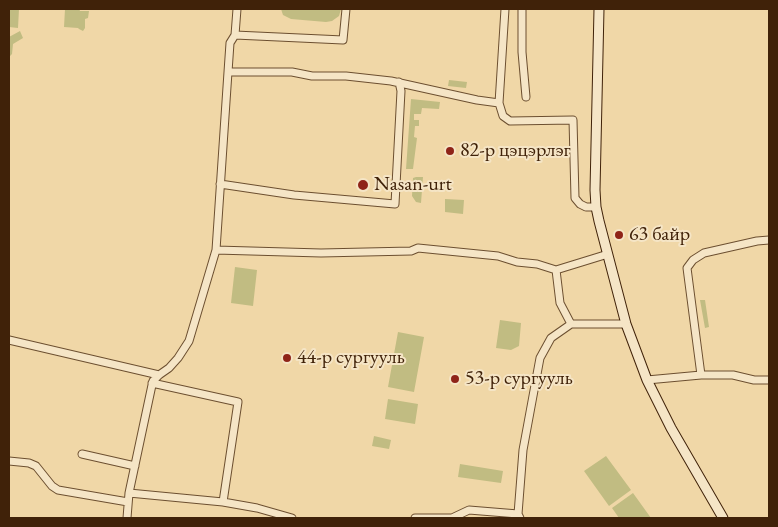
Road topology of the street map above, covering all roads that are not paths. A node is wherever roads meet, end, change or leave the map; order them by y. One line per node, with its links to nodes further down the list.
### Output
1 (236, 9): 6 (street)
2 (346, 9): 6 (street)
3 (505, 9): 10 (street)
4 (522, 9): 9 (street)
5 (599, 9): 12 (main road)
6 (235, 35): 7 (street)
7 (228, 72): 8 (street); 11 (street)
8 (399, 82): 10 (street); 11 (street)
9 (526, 97)
10 (499, 103): 12 (street)
11 (220, 184): 14 (street)
12 (596, 208): 15 (main road)
13 (769, 240): 21 (street)
14 (216, 250): 16 (street); 20 (street)
15 (608, 254): 16 (street); 18 (main road)
16 (556, 270): 17 (street)
17 (571, 324): 18 (street); 31 (street)
18 (626, 324): 22 (main road)
19 (9, 340): 20 (street)
20 (159, 375): 24 (street)
21 (702, 375): 22 (street); 23 (street)
22 (646, 380): 35 (main road)
23 (769, 380)
24 (152, 383): 27 (street); 30 (street)
25 (82, 454): 27 (street)
26 (9, 461): 29 (street)
27 (135, 466): 28 (street)
28 (129, 493): 29 (street); 30 (street)
29 (128, 502): 32 (street)
30 (223, 502): 33 (street)
31 (519, 516): 34 (street)
32 (127, 518)
33 (292, 518)
34 (415, 518)
35 (723, 518)

